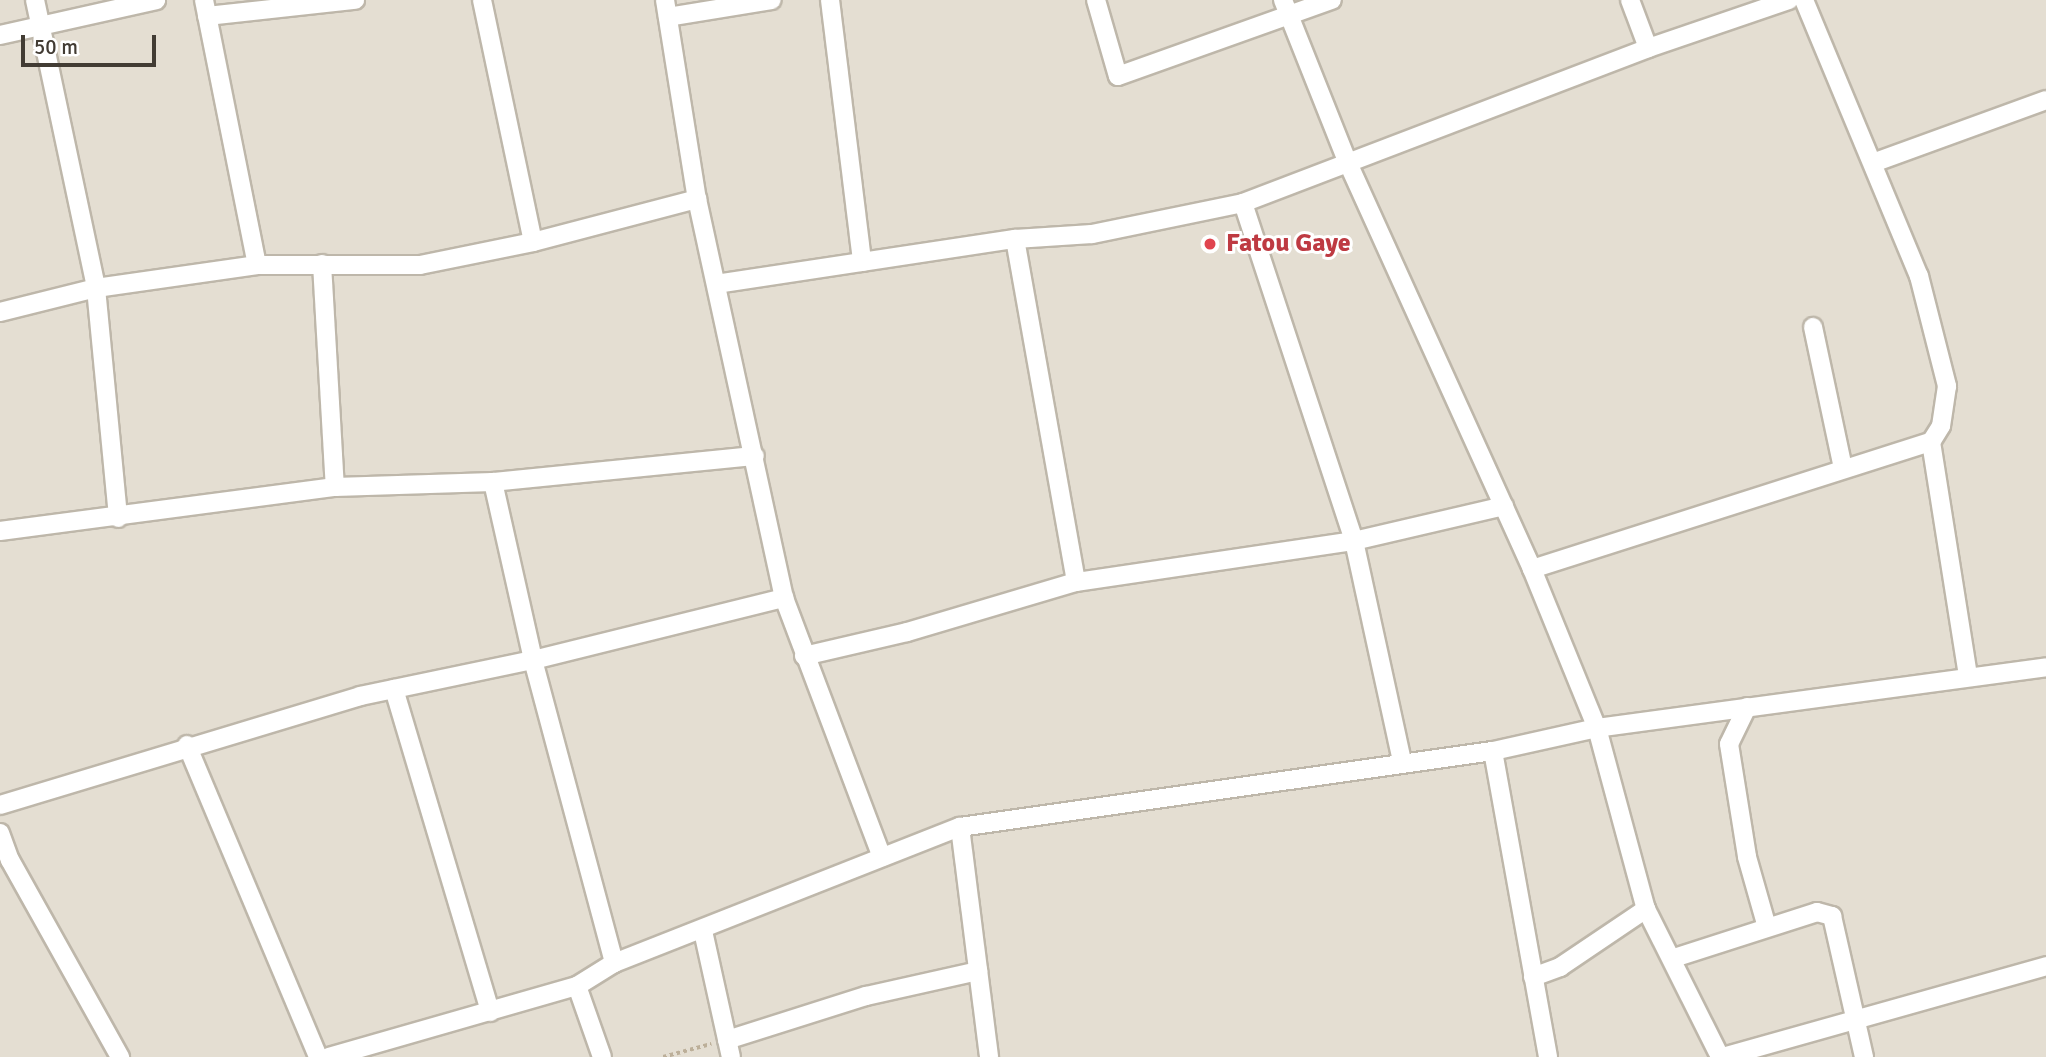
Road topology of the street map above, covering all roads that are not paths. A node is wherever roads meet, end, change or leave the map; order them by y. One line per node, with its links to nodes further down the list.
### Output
1 (35, 0): 16 (street)
2 (156, 0): 16 (street)
3 (355, 0): 13 (street)
4 (482, 0): 25 (street)
5 (772, 0): 14 (street)
6 (830, 0): 26 (street)
7 (1096, 0): 15 (street)
8 (1283, 0): 15 (street)
9 (1332, 0): 15 (street)
10 (1630, 0): 18 (street)
11 (1789, 0): 18 (street)
12 (1804, 0): 21 (street)
13 (205, 8): 28 (street)
14 (666, 9): 22 (street)
15 (1289, 17): 20 (street)
16 (41, 25): 17 (street); 30 (street)
17 (0, 35)
18 (1648, 48): 20 (street)
19 (2046, 100): 21 (street)
20 (1348, 163): 23 (street); 38 (street)
21 (1874, 163): 33 (street)
22 (697, 199): 25 (street); 29 (street)
23 (1243, 203): 24 (street); 41 (street)
24 (1014, 239): 26 (street); 43 (street)
25 (533, 242): 27 (street)
26 (862, 262): 29 (street)
27 (322, 264): 28 (street); 37 (street)
28 (257, 265): 30 (street)
29 (716, 284): 34 (street)
30 (96, 288): 31 (street); 39 (street)
31 (0, 312)
32 (1813, 327): 35 (street)
33 (1931, 442): 35 (street); 48 (street)
34 (755, 456): 36 (street); 44 (street)
35 (1843, 468): 42 (street)
36 (493, 482): 37 (street); 46 (street)
37 (335, 487): 39 (street)
38 (1504, 506): 41 (street); 42 (street)
39 (118, 518): 40 (street)
40 (0, 531)
41 (1354, 541): 43 (street); 54 (street)
42 (1532, 569): 51 (street)
43 (1076, 582): 45 (street)
44 (784, 598): 45 (street); 46 (street)
45 (804, 656): 58 (street)
46 (533, 660): 49 (street); 64 (street)
47 (2046, 667): 48 (street)
48 (1968, 676): 50 (street)
49 (394, 689): 52 (street); 69 (street)
50 (1746, 707): 51 (street); 61 (street)
51 (1597, 728): 53 (street); 60 (street)
52 (187, 745): 55 (street); 73 (street)
53 (1493, 751): 54 (street); 67 (street)
54 (1402, 761): 56 (street)
55 (0, 805)
56 (960, 827): 58 (street); 66 (street)
57 (0, 833): 59 (street)
58 (882, 857): 62 (street)
59 (5, 862): 72 (street)
60 (1646, 909): 63 (street); 67 (street)
61 (1767, 927): 63 (street); 70 (street)
62 (703, 931): 64 (street); 71 (street)
63 (1674, 958): 78 (street)
64 (614, 963): 68 (street)
65 (2046, 966): 70 (street)
66 (978, 971): 71 (street); 76 (street)
67 (1533, 977): 77 (street)
68 (577, 986): 69 (street); 75 (street)
69 (490, 1012): 74 (street)
70 (1853, 1020): 78 (street); 79 (street)
71 (729, 1048)
72 (120, 1057)
73 (318, 1057)
74 (329, 1057)
75 (601, 1057)
76 (989, 1057)
77 (1548, 1057)
78 (1721, 1057)
79 (1864, 1057)

